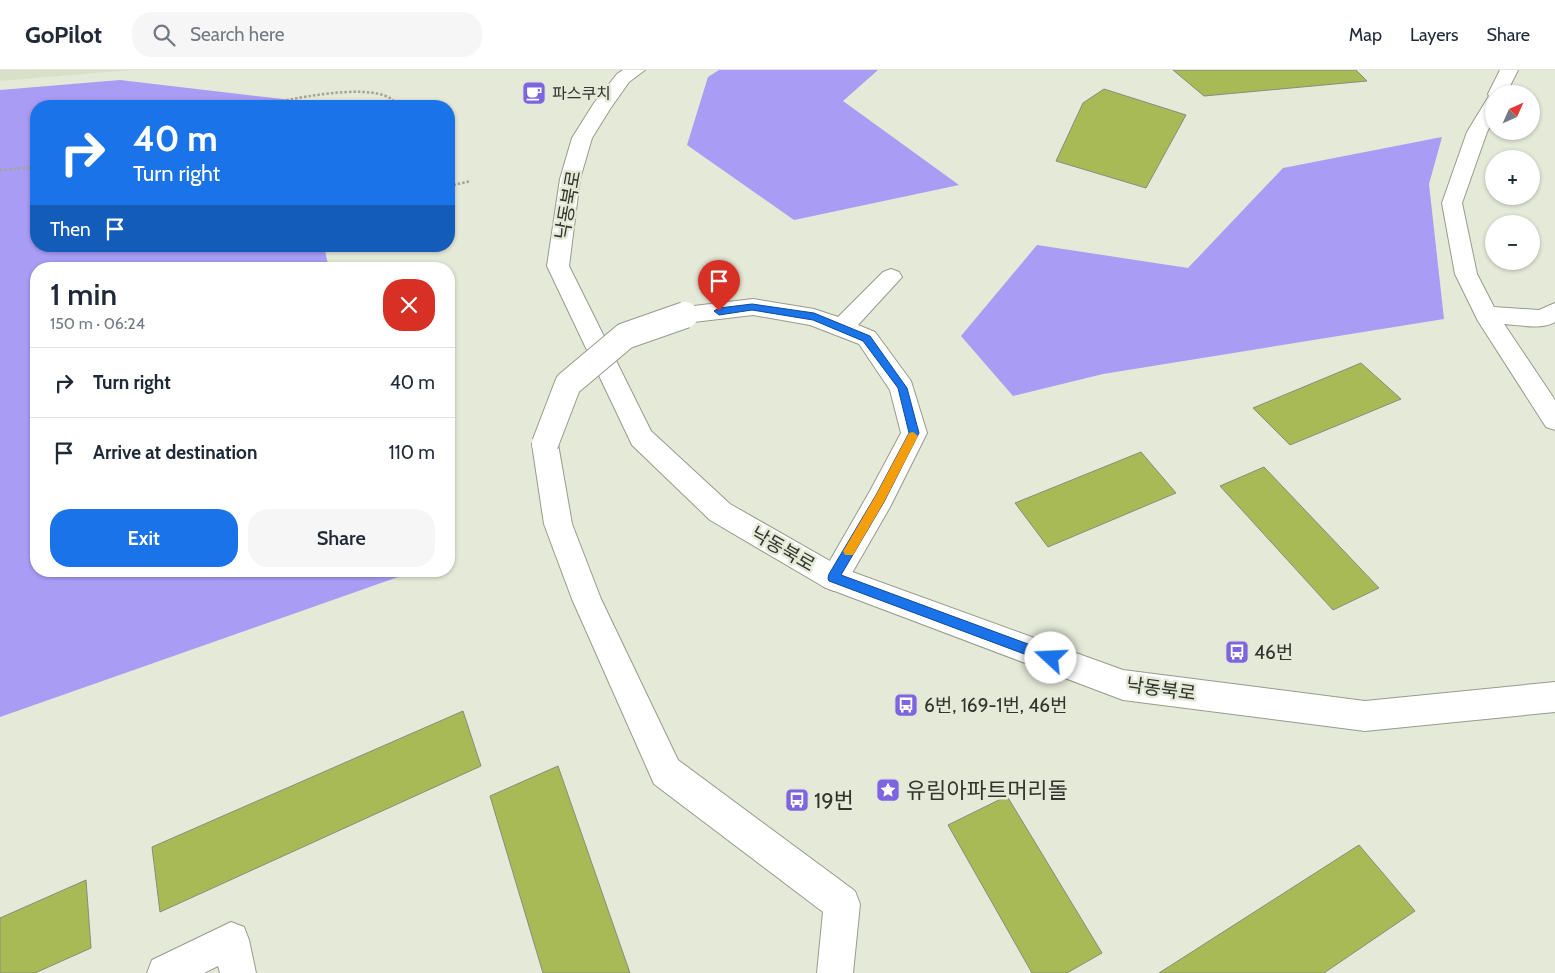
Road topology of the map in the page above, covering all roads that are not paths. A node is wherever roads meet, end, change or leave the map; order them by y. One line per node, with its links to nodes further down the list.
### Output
1 (636, 70): 10 (street, 낙동북로)
2 (1509, 70): 3 (street)
3 (1502, 85)
4 (1485, 117): 7 (street)
5 (891, 277): 8 (street)
6 (1555, 311): 7 (street)
7 (1486, 315): 9 (street)
8 (842, 328): 10 (street); 14 (street, bridge)
9 (1555, 420)
10 (834, 578): 11 (street, 낙동북로)
11 (1555, 698)
12 (165, 973): 13 (street)
13 (238, 973)
14 (835, 973)

